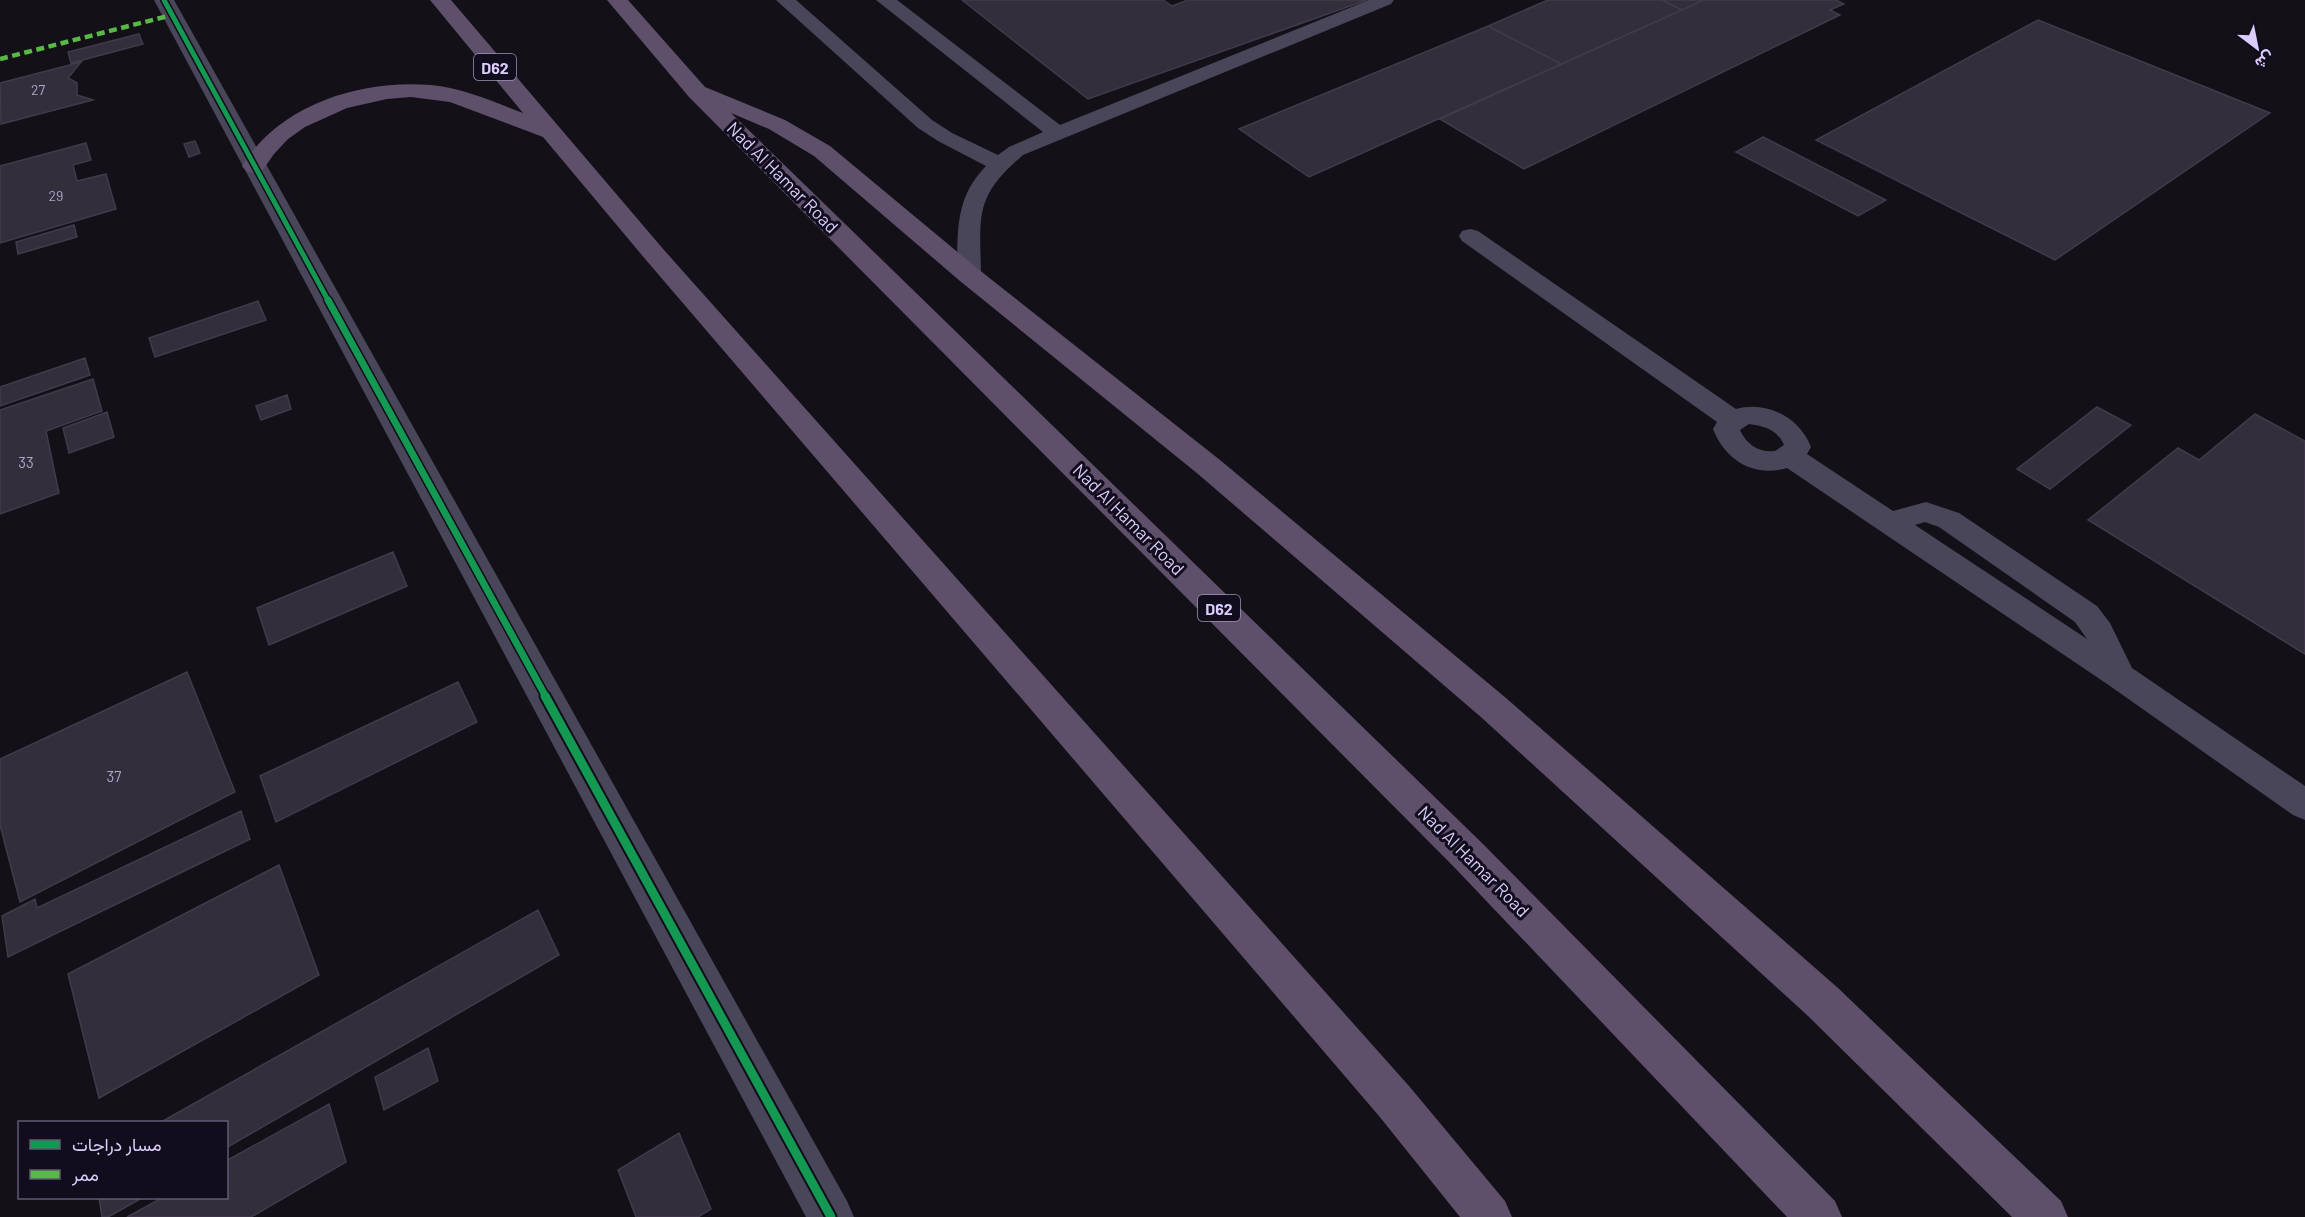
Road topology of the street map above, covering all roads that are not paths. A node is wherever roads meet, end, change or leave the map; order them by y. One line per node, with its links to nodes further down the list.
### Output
1 (164, 0): 11 (street)
2 (440, 0): 8 (main road, D62)
3 (617, 0): 7 (main road, Nad Al Hamar Road / D62)
4 (785, 0): 10 (lane)
5 (885, 0): 9 (lane)
6 (1385, 0): 9 (lane)
7 (697, 92): 13 (main road); 19 (main road, Nad Al Hamar Road / D62)
8 (552, 133): 11 (main road); 18 (main road, D62)
9 (1057, 133): 10 (lane)
10 (999, 164): 13 (lane)
11 (254, 166): 17 (street)
12 (1470, 236): 14 (lane)
13 (969, 275): 20 (main road)
14 (1733, 420): 15 (lane); 15 (lane)
15 (1791, 457): 16 (lane)
16 (2305, 805)
17 (831, 1217)
18 (1489, 1217)
19 (1819, 1217)
20 (2045, 1217)

